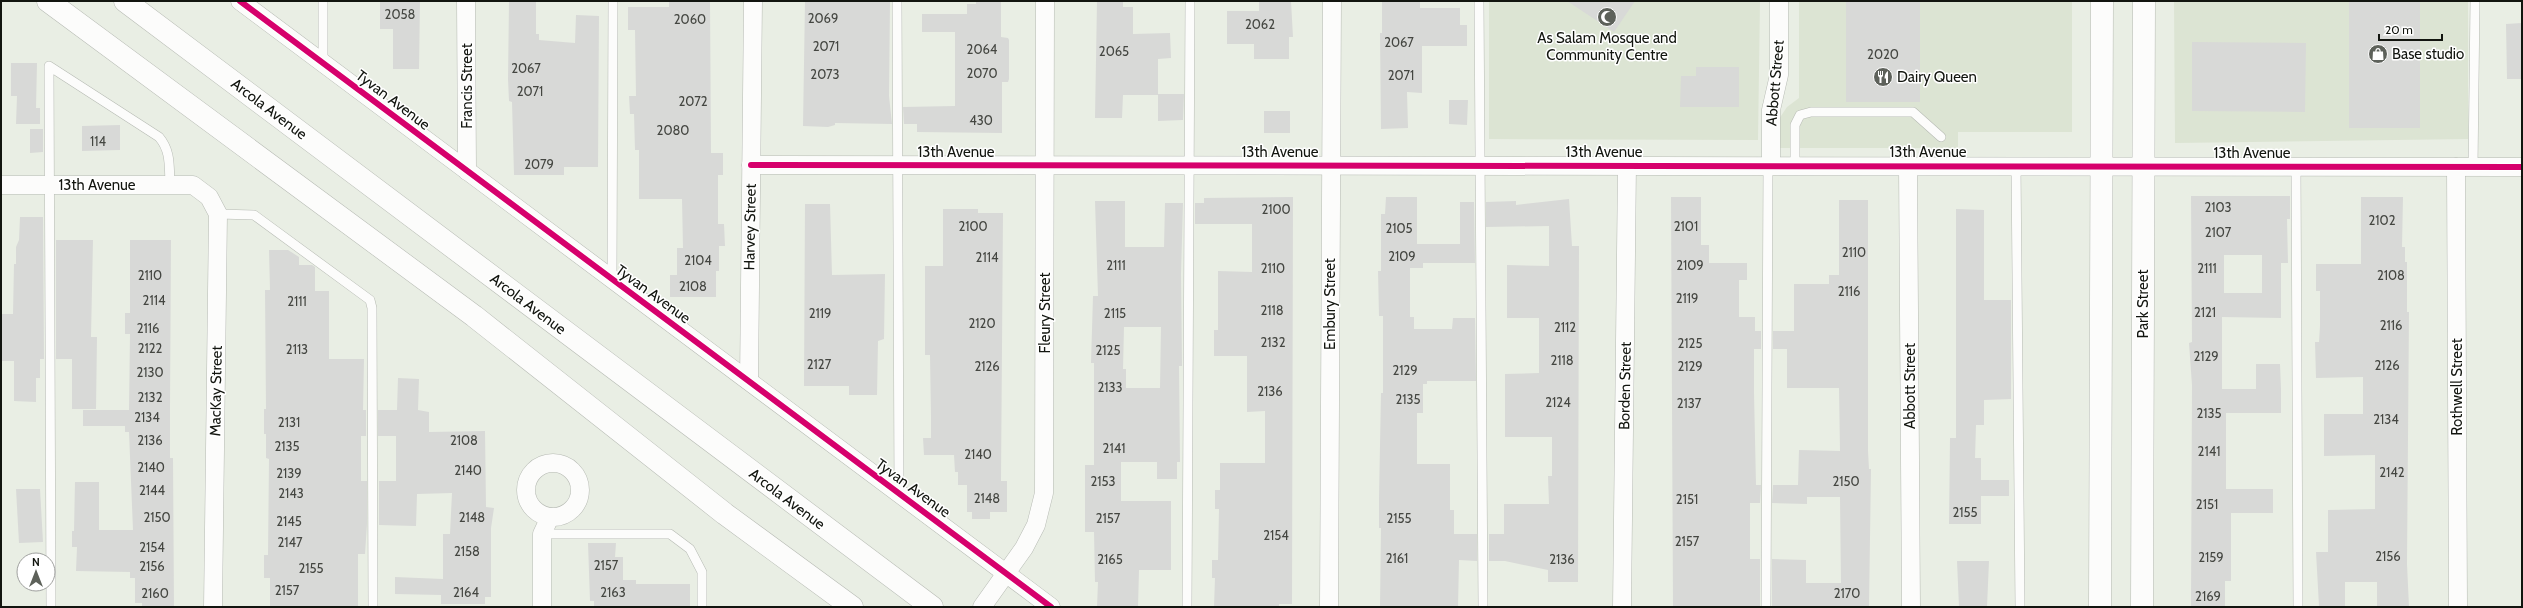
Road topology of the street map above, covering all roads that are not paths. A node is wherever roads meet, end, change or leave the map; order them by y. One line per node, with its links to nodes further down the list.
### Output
1 (48, 1): 52 (main road)
2 (125, 1): 53 (main road, Arcola Avenue)
3 (240, 1): 17 (street, Tyvan Avenue)
4 (323, 1): 17 (lane)
5 (466, 1): 35 (street, Francis Street)
6 (613, 1): 41 (lane)
7 (753, 1): 19 (street, Harvey Street)
8 (897, 1): 20 (lane)
9 (1045, 1): 21 (street, Fleury Street)
10 (1190, 1): 22 (lane)
11 (1332, 1): 23 (street, Embury Street)
12 (1479, 1): 24 (lane)
13 (1779, 1): 26 (street, Abbott Street)
14 (2102, 1): 30 (main road)
15 (2144, 1): 31 (main road, Park Street)
16 (2475, 1): 33 (lane)
17 (323, 64): 35 (street, Tyvan Avenue)
18 (1941, 137): 27 (lane)
19 (751, 165): 20 (street, 13th Avenue); 42 (street, Harvey Street)
20 (897, 165): 21 (street, 13th Avenue); 43 (lane)
21 (1045, 165): 22 (street, 13th Avenue); 46 (street, Fleury Street)
22 (1190, 165): 23 (street, 13th Avenue); 56 (lane)
23 (1331, 165): 24 (street, 13th Avenue); 57 (street, Embury Street)
24 (1480, 165): 25 (street, 13th Avenue); 58 (lane)
25 (1628, 165): 26 (street, 13th Avenue); 59 (street, Borden Street)
26 (1770, 165): 27 (street, 13th Avenue); 60 (lane)
27 (1795, 165): 28 (street, 13th Avenue)
28 (1908, 165): 29 (street, 13th Avenue); 61 (street, Abbott Street)
29 (2016, 165): 30 (street, 13th Avenue); 62 (lane)
30 (2102, 165): 31 (street, 13th Avenue); 63 (main road)
31 (2143, 165): 32 (street, 13th Avenue); 64 (main road, Park Street)
32 (2296, 166): 33 (street, 13th Avenue); 65 (lane)
33 (2464, 167): 34 (street, 13th Avenue); 66 (street, Rothwell Street)
34 (2522, 167)
35 (468, 171): 41 (street, Tyvan Avenue)
36 (170, 184): 38 (street, 13th Avenue); 38 (lane); 39 (street, 13th Avenue)
37 (1, 185): 38 (street, 13th Avenue)
38 (50, 185): 47 (lane)
39 (193, 186): 40 (street, MacKay Street)
40 (218, 214): 48 (street, MacKay Street); 49 (lane)
41 (612, 281): 42 (street, Tyvan Avenue)
42 (748, 381): 43 (street, Tyvan Avenue)
43 (899, 494): 46 (street, Tyvan Avenue)
44 (550, 517): 45 (street)
45 (542, 534): 50 (street); 51 (lane)
46 (1007, 573): 54 (street, Fleury Street); 55 (street, Tyvan Avenue)
47 (51, 607)
48 (213, 607)
49 (374, 607)
50 (542, 607)
51 (702, 607)
52 (852, 607)
53 (932, 607)
54 (982, 607)
55 (1051, 607)
56 (1187, 607)
57 (1329, 607)
58 (1483, 607)
59 (1622, 607)
60 (1766, 607)
61 (1911, 607)
62 (2020, 607)
63 (2100, 607)
64 (2142, 607)
65 (2298, 607)
66 (2458, 607)

